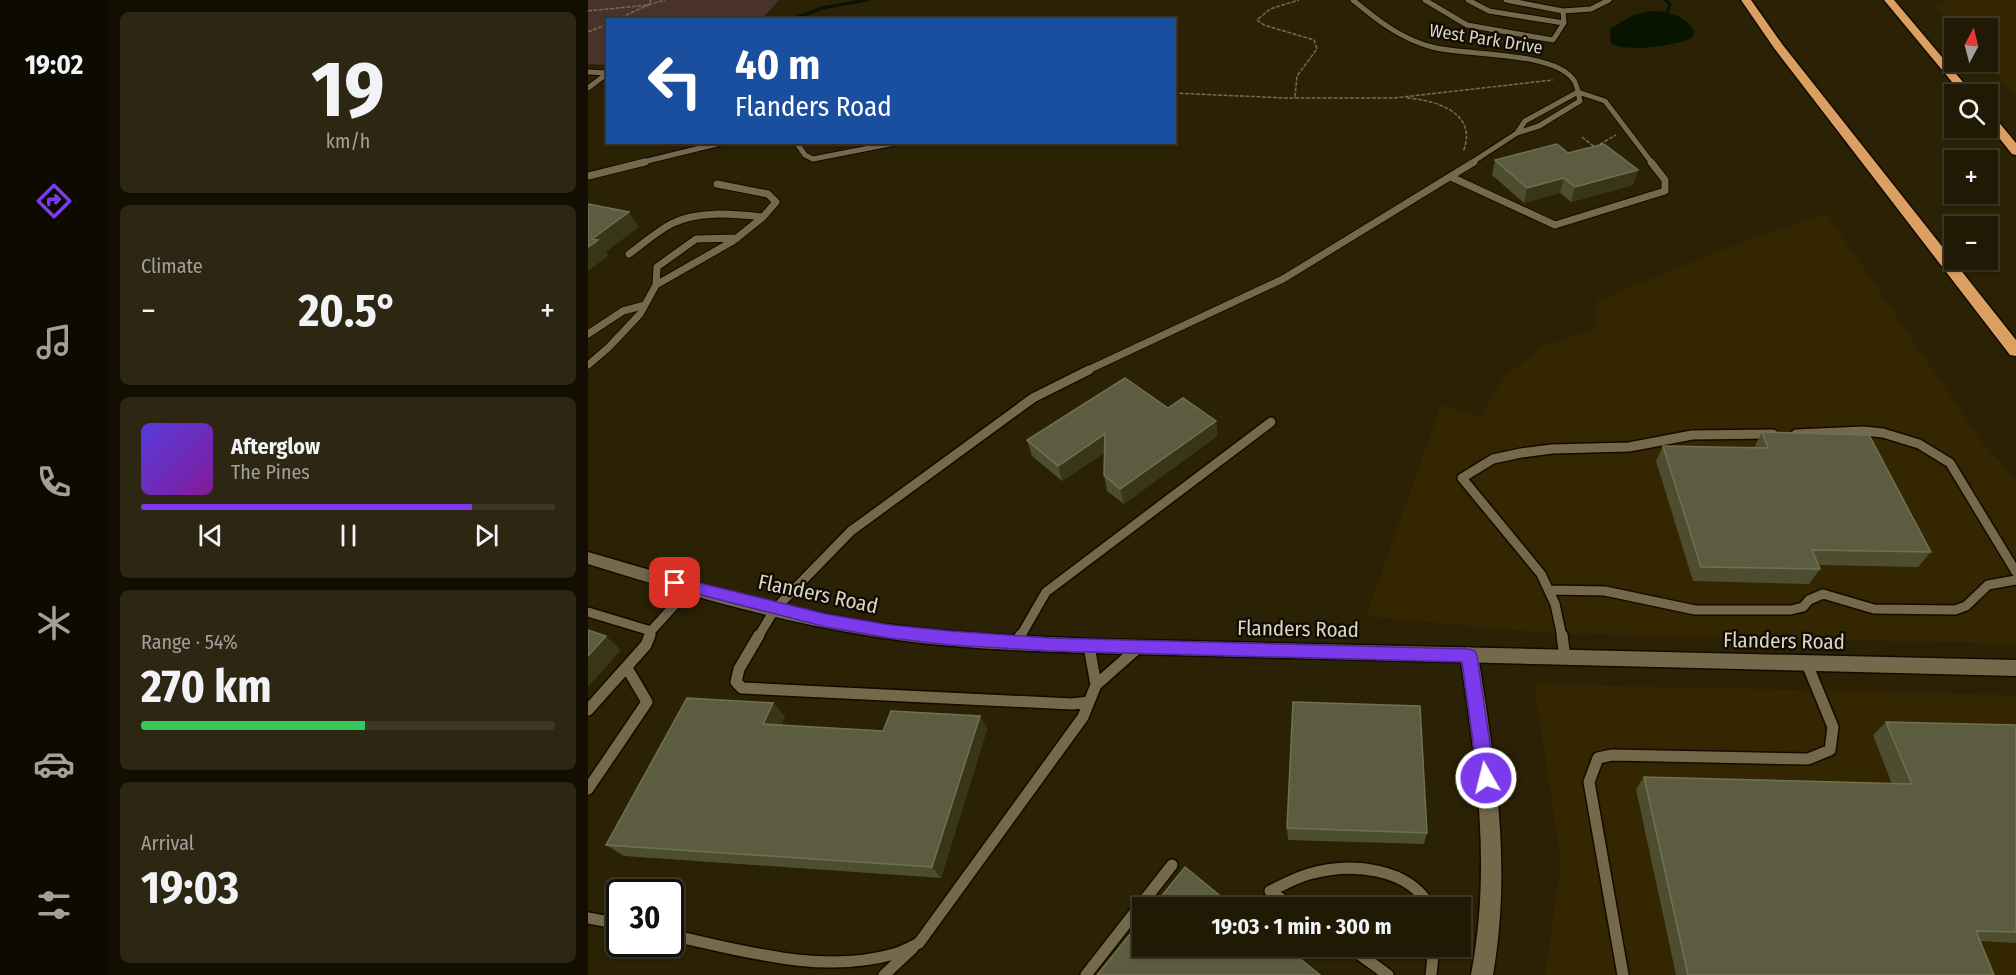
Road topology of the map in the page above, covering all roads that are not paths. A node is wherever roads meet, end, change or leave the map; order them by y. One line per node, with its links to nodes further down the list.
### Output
1 (1353, 0): 15 (lane, West Park Drive)
2 (1425, 0): 9 (lane)
3 (1468, 0): 9 (lane)
4 (1506, 0): 8 (lane)
5 (1609, 0): 8 (lane)
6 (1746, 0): 31 (highway)
7 (1889, 0): 13 (highway)
8 (1563, 11): 9 (lane)
9 (1564, 23)
10 (588, 72): 11 (lane)
11 (606, 73)
12 (606, 74): 14 (lane)
13 (1960, 84)
14 (588, 88)
15 (1578, 92): 17 (lane); 17 (lane); 23 (lane)
16 (1998, 129): 21 (highway)
17 (1517, 133): 23 (lane)
18 (797, 144): 19 (lane)
19 (890, 144)
20 (709, 145): 22 (lane)
21 (2016, 151)
22 (588, 176)
23 (1451, 177): 39 (lane)
24 (717, 184): 25 (lane)
25 (763, 217): 26 (lane); 27 (lane)
26 (737, 238): 28 (lane); 28 (lane)
27 (629, 254)
28 (656, 285): 29 (lane)
29 (645, 305): 30 (lane); 32 (lane)
30 (588, 334)
31 (2016, 351)
32 (588, 365)
33 (1271, 422): 42 (lane)
34 (588, 558): 37 (main road, Flanders Road)
35 (2016, 572): 38 (lane)
36 (2016, 580): 38 (lane)
37 (691, 587): 39 (main road, Flanders Road); 41 (lane)
38 (1551, 590): 46 (lane)
39 (775, 609): 42 (main road, Flanders Road); 51 (lane)
40 (588, 612): 41 (lane)
41 (651, 631): 48 (lane)
42 (1016, 643): 43 (main road, Flanders Road)
43 (1089, 646): 44 (main road, Flanders Road); 50 (lane)
44 (1140, 647): 45 (main road, Flanders Road); 50 (lane)
45 (1469, 656): 46 (main road, Flanders Road); 63 (main road)
46 (1565, 658): 47 (main road, Flanders Road)
47 (1807, 664): 49 (main road, Flanders Road); 68 (lane)
48 (627, 668): 52 (lane); 53 (lane)
49 (2016, 668)
50 (1096, 685): 51 (lane)
51 (1089, 702): 60 (lane)
52 (588, 710)
53 (588, 789)
54 (1172, 865): 65 (lane)
55 (1278, 897): 56 (lane)
56 (1426, 897)
57 (588, 918): 58 (lane)
58 (606, 921)
59 (684, 937): 60 (lane)
60 (919, 943): 64 (lane)
61 (1363, 957): 66 (lane)
62 (1433, 957): 67 (lane)
63 (1486, 973)
64 (884, 975)
65 (1086, 975)
66 (1388, 975)
67 (1431, 975)
68 (1623, 975)

